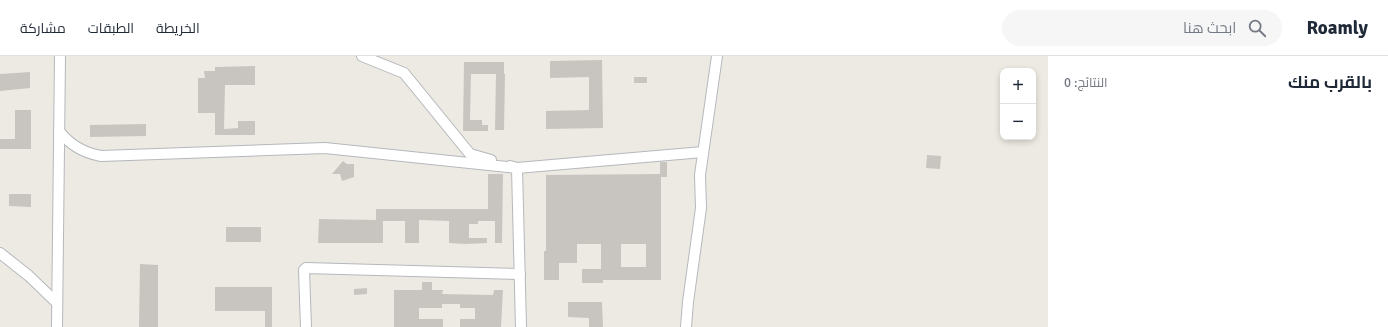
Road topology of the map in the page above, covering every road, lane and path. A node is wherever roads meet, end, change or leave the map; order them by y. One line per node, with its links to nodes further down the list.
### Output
1 (60, 56): 4 (street)
2 (362, 56): 6 (street)
3 (717, 56): 5 (street)
4 (59, 131): 6 (street); 9 (street)
5 (703, 152): 6 (street); 13 (street)
6 (517, 168): 8 (street)
7 (0, 253): 9 (street)
8 (520, 274): 11 (street); 12 (street)
9 (57, 303): 10 (street)
10 (57, 327)
11 (306, 327)
12 (522, 327)
13 (686, 327)

